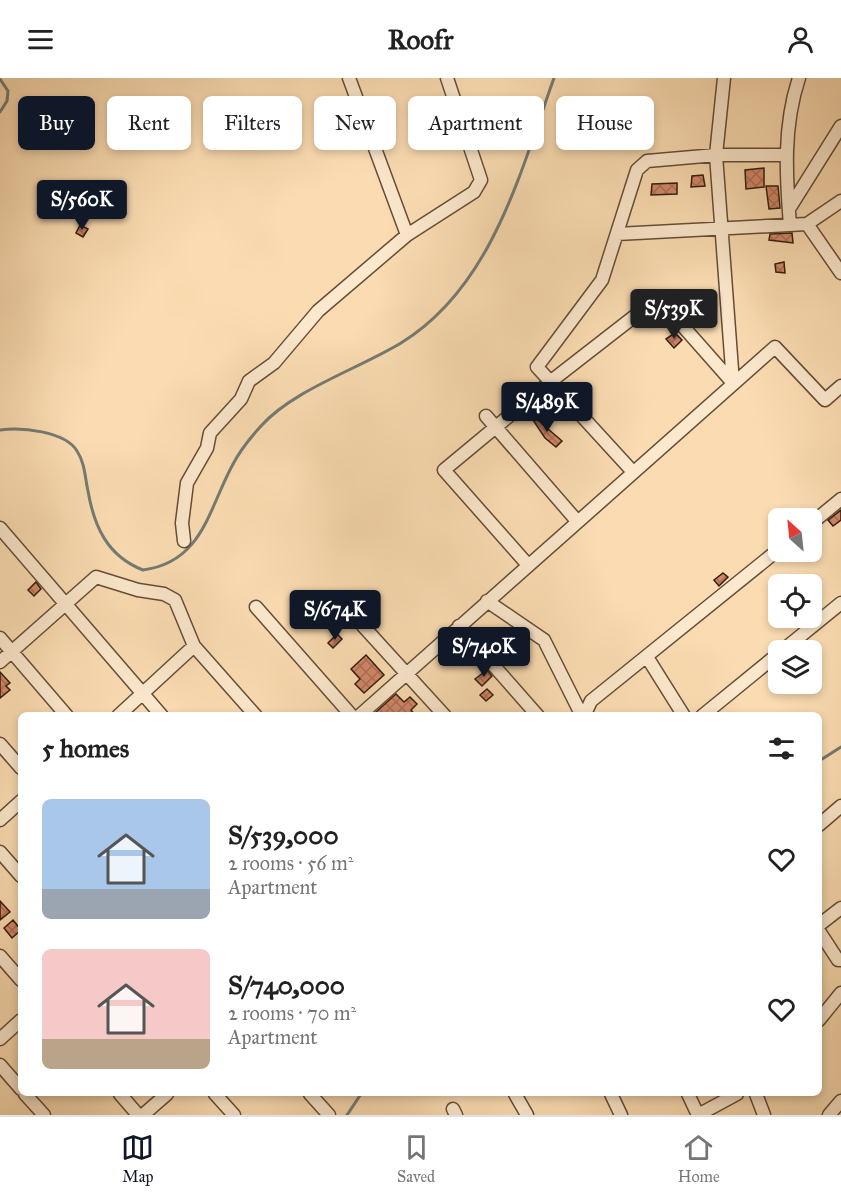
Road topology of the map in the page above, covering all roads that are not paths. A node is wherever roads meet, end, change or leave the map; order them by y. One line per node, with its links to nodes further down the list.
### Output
1 (349, 78): 16 (street)
2 (447, 78): 16 (street)
3 (724, 78): 9 (street)
4 (799, 78): 6 (street)
5 (806, 78): 6 (street)
6 (794, 93): 8 (street)
7 (841, 126): 11 (street)
8 (785, 154): 9 (street); 11 (street)
9 (716, 155): 14 (street); 15 (street)
10 (841, 201): 12 (street)
11 (789, 209): 13 (street)
12 (807, 224): 13 (street); 17 (street)
13 (790, 225): 14 (street)
14 (721, 228): 15 (street); 19 (street)
15 (617, 234): 18 (street)
16 (407, 235): 28 (street)
17 (841, 273)
18 (550, 382): 19 (street); 22 (street); 23 (street)
19 (734, 383): 20 (street); 23 (street)
20 (841, 386)
21 (486, 416): 22 (street)
22 (495, 426): 26 (street); 30 (street)
23 (633, 472): 26 (street)
24 (841, 499): 25 (street)
25 (822, 515)
26 (577, 521): 30 (street)
27 (0, 528): 33 (street)
28 (184, 541)
29 (768, 558): 41 (street)
30 (528, 565): 31 (street)
31 (487, 601): 36 (street); 54 (street)
32 (841, 603): 38 (street)
33 (66, 604): 39 (street); 40 (street); 45 (street)
34 (256, 607): 50 (street)
35 (363, 626): 44 (street)
36 (459, 626): 44 (street); 53 (street)
37 (0, 638): 40 (street)
38 (795, 640)
39 (194, 646): 45 (street); 49 (street)
40 (12, 652): 42 (street); 46 (street)
41 (647, 657): 55 (street); 56 (street)
42 (0, 662)
43 (768, 662): 57 (street)
44 (407, 672): 51 (street); 52 (street)
45 (143, 694): 47 (street); 48 (street)
46 (64, 712)
47 (123, 712)
48 (159, 712)
49 (252, 712)
50 (348, 712)
51 (362, 712)
52 (442, 712)
53 (534, 712)
54 (581, 712)
55 (585, 712)
56 (681, 712)
57 (707, 712)
58 (0, 744): 59 (street)
59 (18, 765)
60 (18, 804): 62 (street)
61 (841, 807): 63 (street)
62 (0, 820)
63 (822, 823)
64 (0, 852): 65 (street)
65 (18, 873)
66 (841, 908): 67 (street)
67 (822, 923)
68 (822, 936): 70 (street)
69 (0, 956): 71 (street)
70 (841, 960)
71 (18, 977)
72 (841, 993): 73 (street)
73 (822, 1016)
74 (18, 1023): 75 (street)
75 (0, 1039)
76 (0, 1065): 77 (street)
77 (18, 1086)
78 (27, 1096): 89 (street)
79 (122, 1096): 90 (street)
80 (164, 1096): 90 (street)
81 (217, 1096): 91 (street)
82 (312, 1096): 92 (street)
83 (517, 1096): 93 (street)
84 (612, 1096): 94 (street)
85 (689, 1096): 95 (street)
86 (733, 1096): 95 (street)
87 (757, 1096): 96 (street)
88 (841, 1101): 97 (street)
89 (44, 1115)
90 (140, 1115)
91 (234, 1115)
92 (329, 1115)
93 (527, 1115)
94 (621, 1115)
95 (698, 1115)
96 (764, 1115)
97 (829, 1115)

